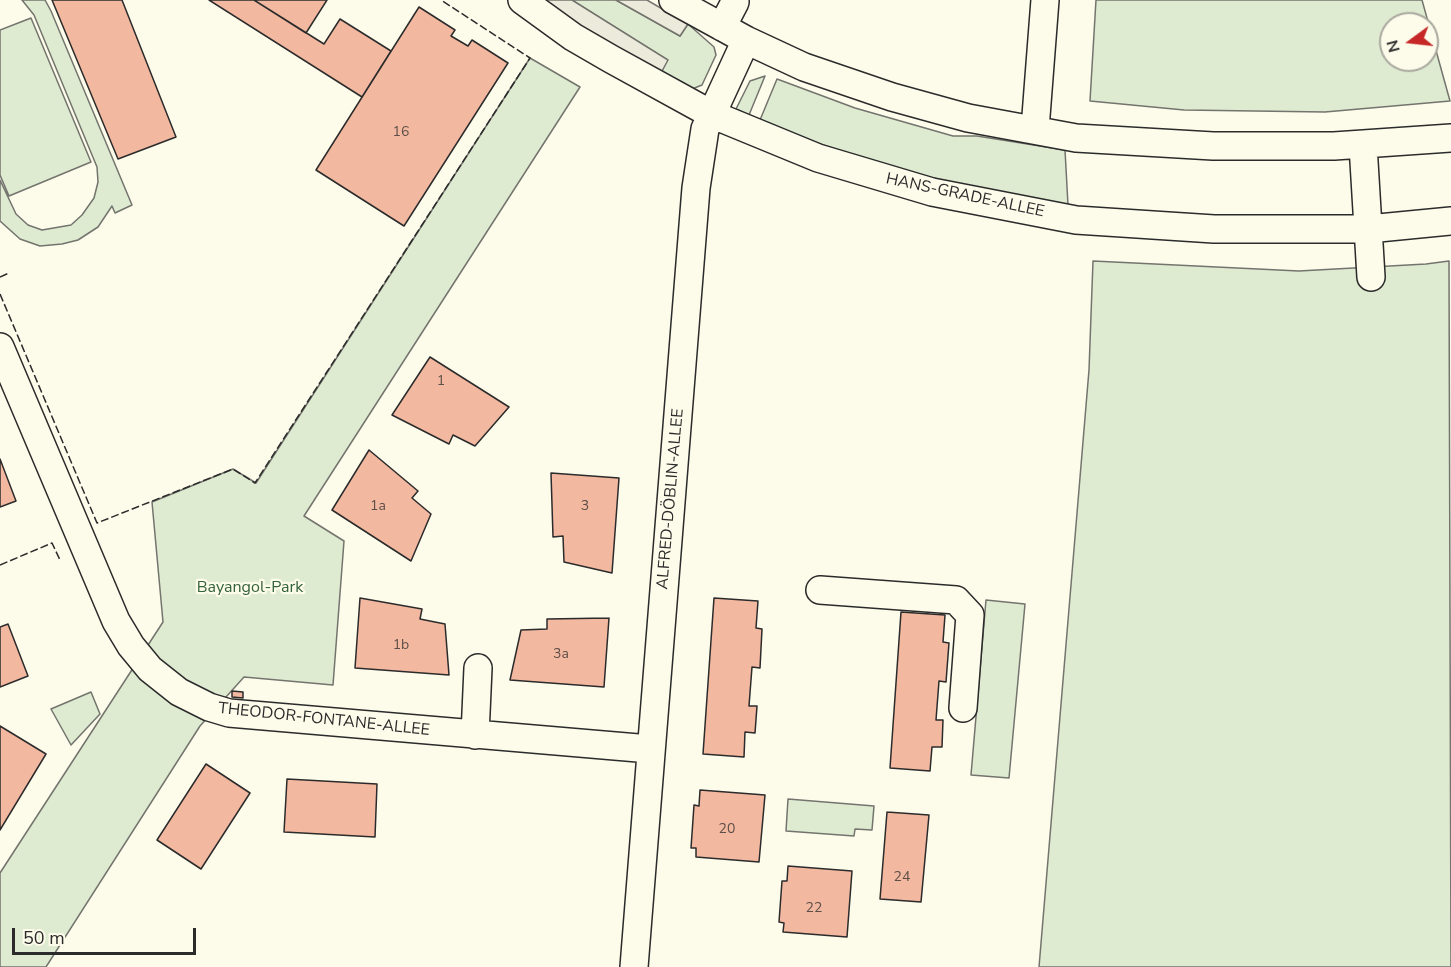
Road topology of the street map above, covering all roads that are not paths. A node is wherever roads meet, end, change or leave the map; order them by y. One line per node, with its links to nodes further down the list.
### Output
1 (522, 0): 7 (street, HANS-GRADE-ALLEE)
2 (673, 0): 5 (street)
3 (1045, 0): 8 (street)
4 (735, 2): 5 (street)
5 (722, 27): 6 (street)
6 (746, 40): 7 (street, ALFRED-DÖBLIN-ALLEE); 8 (street)
7 (711, 114): 12 (street, HANS-GRADE-ALLEE); 19 (street, ALFRED-DÖBLIN-ALLEE)
8 (1035, 129): 10 (street)
9 (1451, 138): 10 (street)
10 (1363, 145): 12 (street)
11 (1451, 221): 12 (street, HANS-GRADE-ALLEE)
12 (1368, 229): 13 (street)
13 (1371, 277)
14 (0, 347): 18 (street, THEODOR-FONTANE-ALLEE)
15 (820, 590): 17 (street)
16 (478, 668): 18 (street)
17 (963, 708)
18 (475, 735): 19 (street, THEODOR-FONTANE-ALLEE)
19 (650, 749): 20 (street, ALFRED-DÖBLIN-ALLEE)
20 (634, 967)

